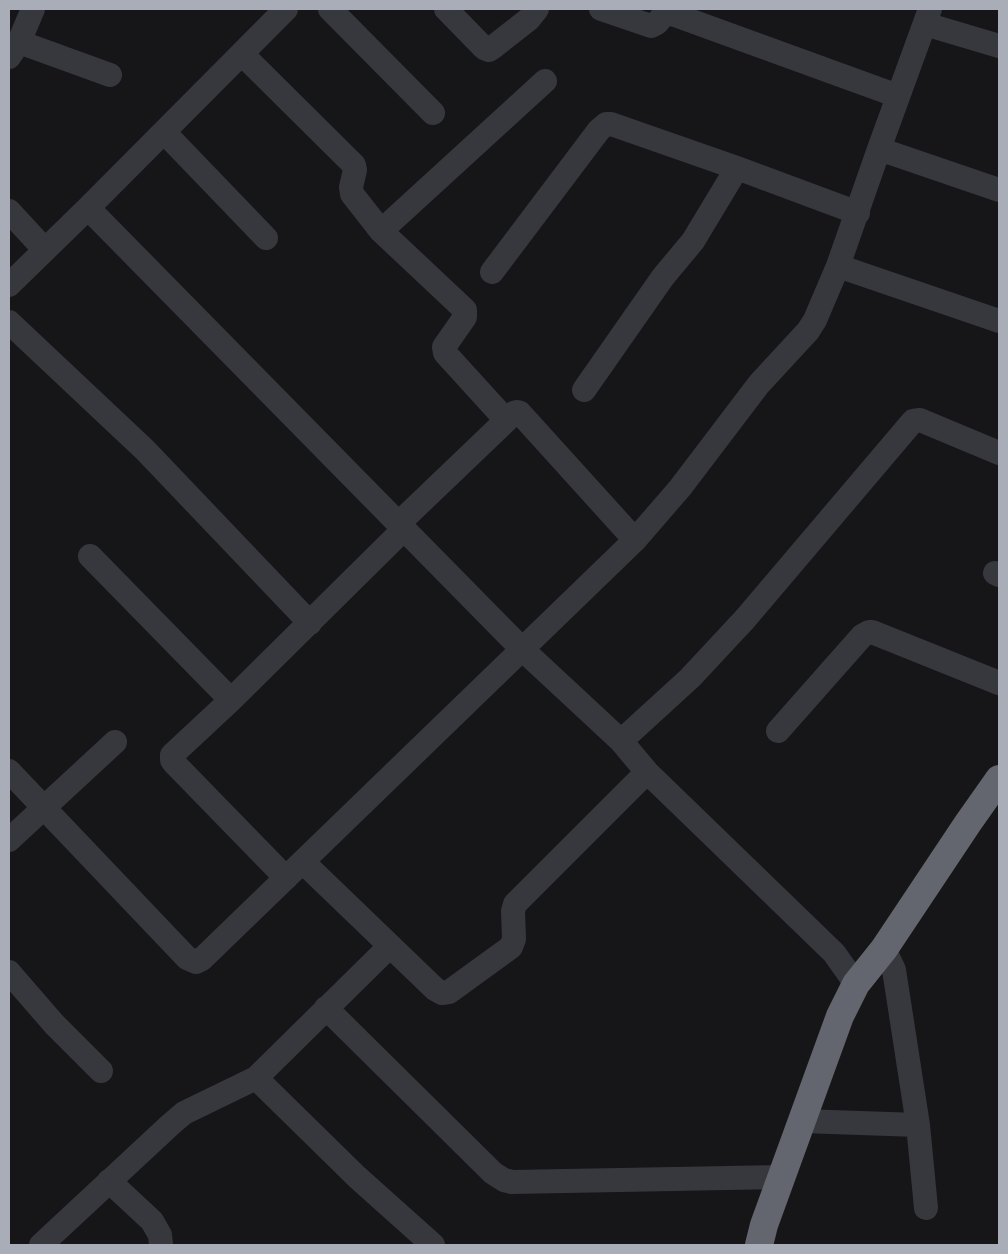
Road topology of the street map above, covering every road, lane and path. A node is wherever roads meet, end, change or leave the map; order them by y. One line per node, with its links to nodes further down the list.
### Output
1 (33, 9): 9 (street)
2 (283, 9): 10 (street)
3 (330, 9): 14 (street)
4 (446, 9): 5 (street)
5 (537, 9)
6 (602, 9): 13 (street)
7 (927, 16): 8 (street); 13 (street)
8 (999, 46)
9 (14, 50): 11 (street)
10 (242, 54): 15 (street); 22 (street)
11 (110, 75)
12 (545, 81): 22 (street)
13 (898, 96): 16 (street)
14 (433, 113)
15 (164, 132): 19 (street); 23 (street)
16 (879, 149): 18 (street); 21 (street)
17 (737, 168): 21 (street); 26 (street); 30 (street)
18 (999, 190)
19 (88, 208): 24 (street); 33 (street)
20 (9, 212): 24 (street)
21 (858, 213): 25 (street)
22 (380, 231): 31 (street)
23 (266, 238)
24 (44, 250): 27 (street)
25 (838, 266): 28 (street); 34 (street)
26 (492, 272)
27 (9, 285)
28 (999, 321)
29 (9, 322): 36 (street)
30 (584, 390)
31 (506, 420): 33 (street); 34 (street)
32 (999, 453): 41 (street)
33 (401, 526): 36 (street); 37 (street)
34 (635, 540): 37 (street)
35 (90, 556): 39 (street)
36 (310, 622): 39 (street)
37 (522, 649): 41 (street); 48 (street)
38 (999, 682): 40 (street)
39 (231, 700): 48 (street)
40 (778, 731)
41 (621, 741): 44 (street)
42 (115, 742): 46 (street)
43 (9, 771): 46 (street)
44 (647, 772): 49 (street); 52 (street)
45 (999, 779): 50 (highway)
46 (44, 808): 47 (street); 48 (street)
47 (9, 840)
48 (294, 870): 49 (street)
49 (390, 946): 53 (street)
50 (884, 949): 52 (highway); 57 (street)
51 (9, 972): 54 (street)
52 (856, 984): 56 (highway)
53 (326, 1008): 55 (street); 58 (street)
54 (101, 1071)
55 (256, 1078): 59 (street); 63 (street)
56 (802, 1121): 57 (street); 58 (highway)
57 (918, 1125): 60 (street)
58 (781, 1177): 64 (highway)
59 (109, 1181): 61 (street); 62 (street)
60 (926, 1208)
61 (41, 1245)
62 (162, 1245)
63 (432, 1245)
64 (759, 1245)

